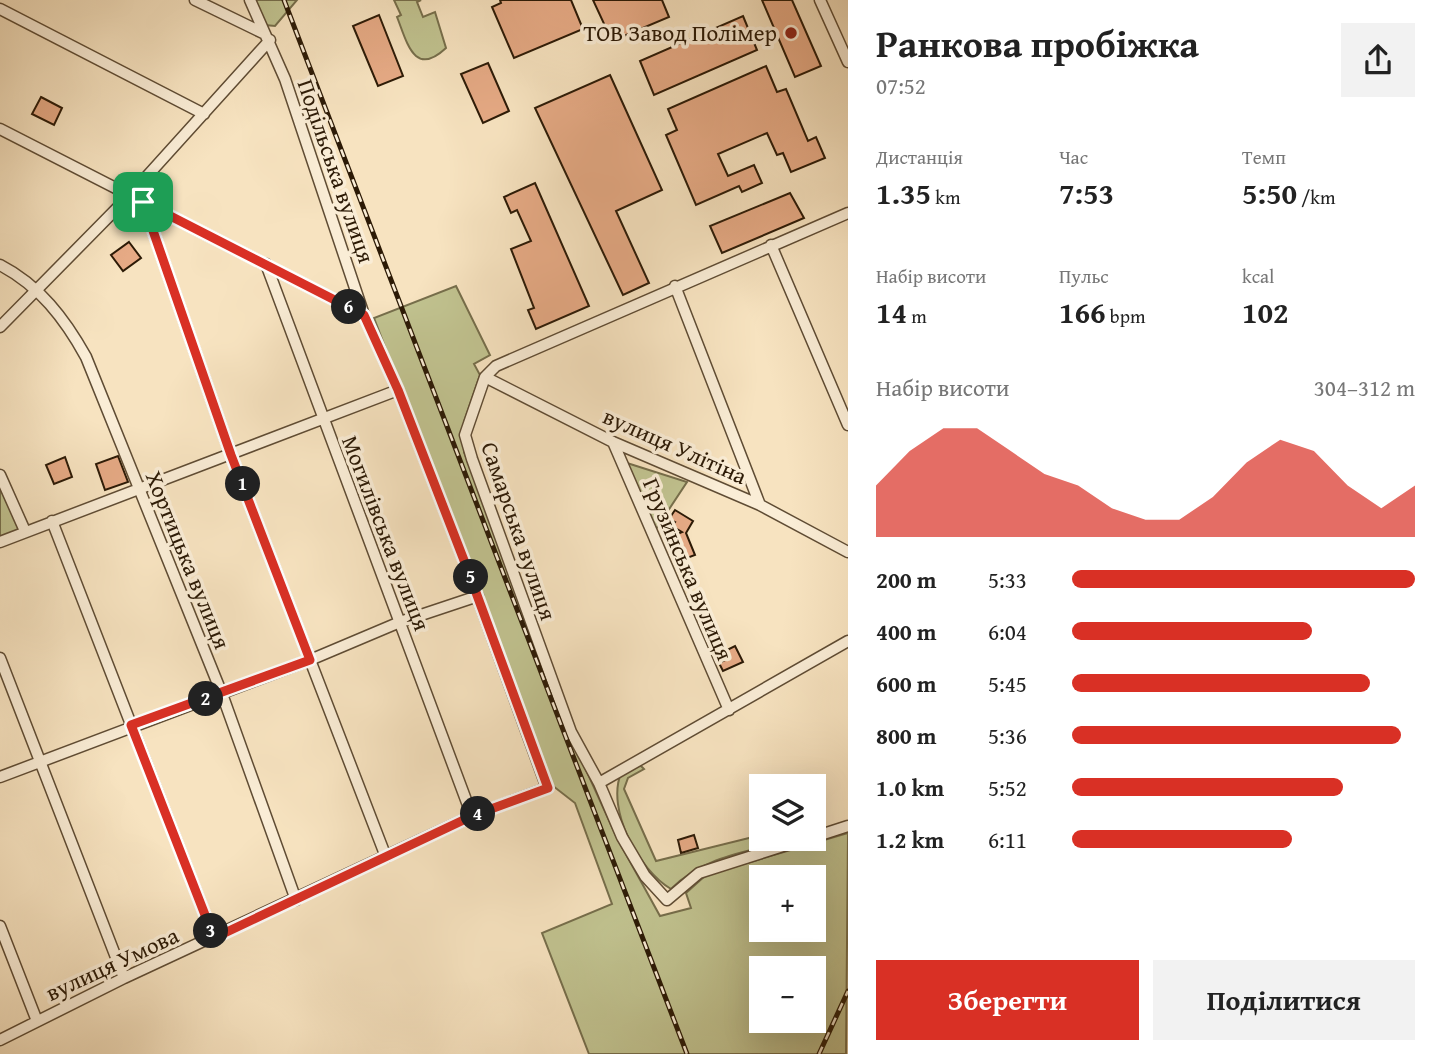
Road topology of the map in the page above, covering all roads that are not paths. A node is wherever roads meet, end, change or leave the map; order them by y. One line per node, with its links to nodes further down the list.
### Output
1 (195, 0): 5 (street)
2 (250, 0): 5 (street, Подільська вулиця)
3 (820, 0): 6 (street)
4 (0, 9): 7 (street)
5 (267, 37): 7 (street); 17 (street, Подільська вулиця)
6 (848, 62)
7 (204, 114): 9 (street)
8 (0, 129): 9 (street)
9 (130, 195): 10 (street); 16 (street)
10 (143, 202): 13 (street); 24 (street)
11 (848, 213): 12 (street)
12 (771, 245): 15 (street); 22 (street)
13 (266, 264): 17 (street); 21 (street, Могилівська вулиця)
14 (0, 265): 16 (street, Хортицька вулиця)
15 (675, 286): 19 (street); 27 (street)
16 (38, 290): 18 (street); 26 (street, Хортицька вулиця)
17 (364, 315): 20 (street, Подільська вулиця)
18 (0, 327)
19 (485, 377): 23 (street, вулиця Улітіна); 42 (street, Самарська вулиця)
20 (398, 390): 21 (street); 32 (street, Подільська вулиця)
21 (322, 421): 24 (street); 33 (street, Могилівська вулиця)
22 (848, 425)
23 (613, 442): 27 (street, вулиця Улітіна); 38 (street, Грузинська вулиця)
24 (231, 455): 26 (street); 36 (street)
25 (0, 475): 29 (street)
26 (139, 491): 28 (street); 37 (street, Хортицька вулиця)
27 (760, 505): 31 (street, вулиця Улітіна)
28 (52, 521): 29 (street); 39 (street)
29 (25, 531): 30 (street)
30 (0, 542)
31 (848, 552)
32 (478, 596): 33 (street); 43 (street, Подільська вулиця)
33 (400, 622): 36 (street); 44 (street, Могилівська вулиця)
34 (848, 641): 38 (street)
35 (0, 658): 40 (street)
36 (310, 660): 37 (street); 48 (street)
37 (222, 694): 39 (street); 49 (street, Хортицька вулиця)
38 (729, 710): 42 (street)
39 (131, 725): 40 (street); 51 (street)
40 (40, 761): 41 (street); 52 (street)
41 (0, 777)
42 (599, 783): 47 (street, Самарська вулиця)
43 (548, 788): 44 (street, вулиця Умова)
44 (472, 816): 48 (street, вулиця Умова)
45 (848, 826): 46 (street)
46 (826, 832)
47 (768, 851)
48 (386, 857): 49 (street, вулиця Умова)
49 (296, 900): 51 (street, вулиця Умова)
50 (0, 926): 53 (street)
51 (214, 938): 52 (street, вулиця Умова)
52 (124, 978): 53 (street, вулиця Умова)
53 (37, 1021): 54 (street, вулиця Умова)
54 (0, 1040)

